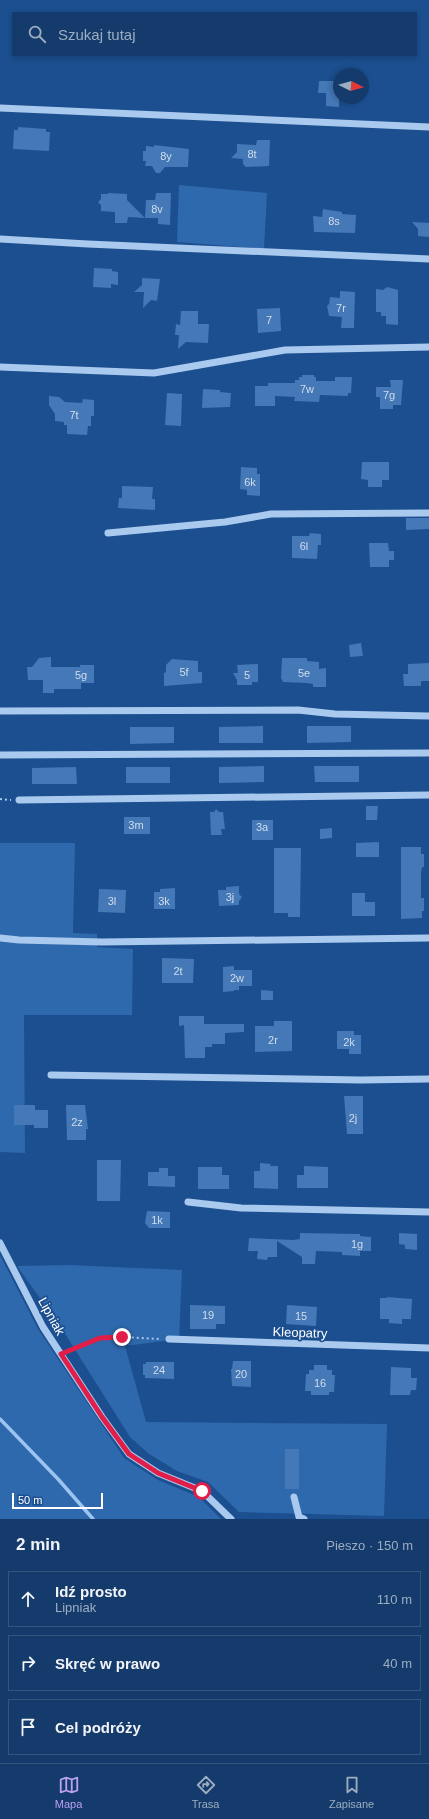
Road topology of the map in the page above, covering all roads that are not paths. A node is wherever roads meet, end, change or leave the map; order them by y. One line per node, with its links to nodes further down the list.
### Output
1 (0, 108): 2 (street)
2 (429, 127)
3 (0, 239): 4 (street)
4 (429, 259)
5 (429, 347): 6 (street)
6 (0, 367)
7 (429, 513): 8 (street)
8 (108, 533)
9 (0, 711): 10 (street)
10 (429, 716)
11 (429, 753): 12 (street)
12 (0, 755)
13 (429, 796): 14 (street)
14 (19, 800)
15 (0, 938): 16 (street)
16 (429, 938)
17 (51, 1075): 18 (street)
18 (429, 1080)
19 (188, 1202): 20 (street)
20 (429, 1212)
21 (0, 1243): 25 (street, Lipniak)
22 (169, 1340): 23 (street, Kleopatry)
23 (429, 1348)
24 (294, 1497): 26 (street)
25 (230, 1519)
26 (304, 1519)

